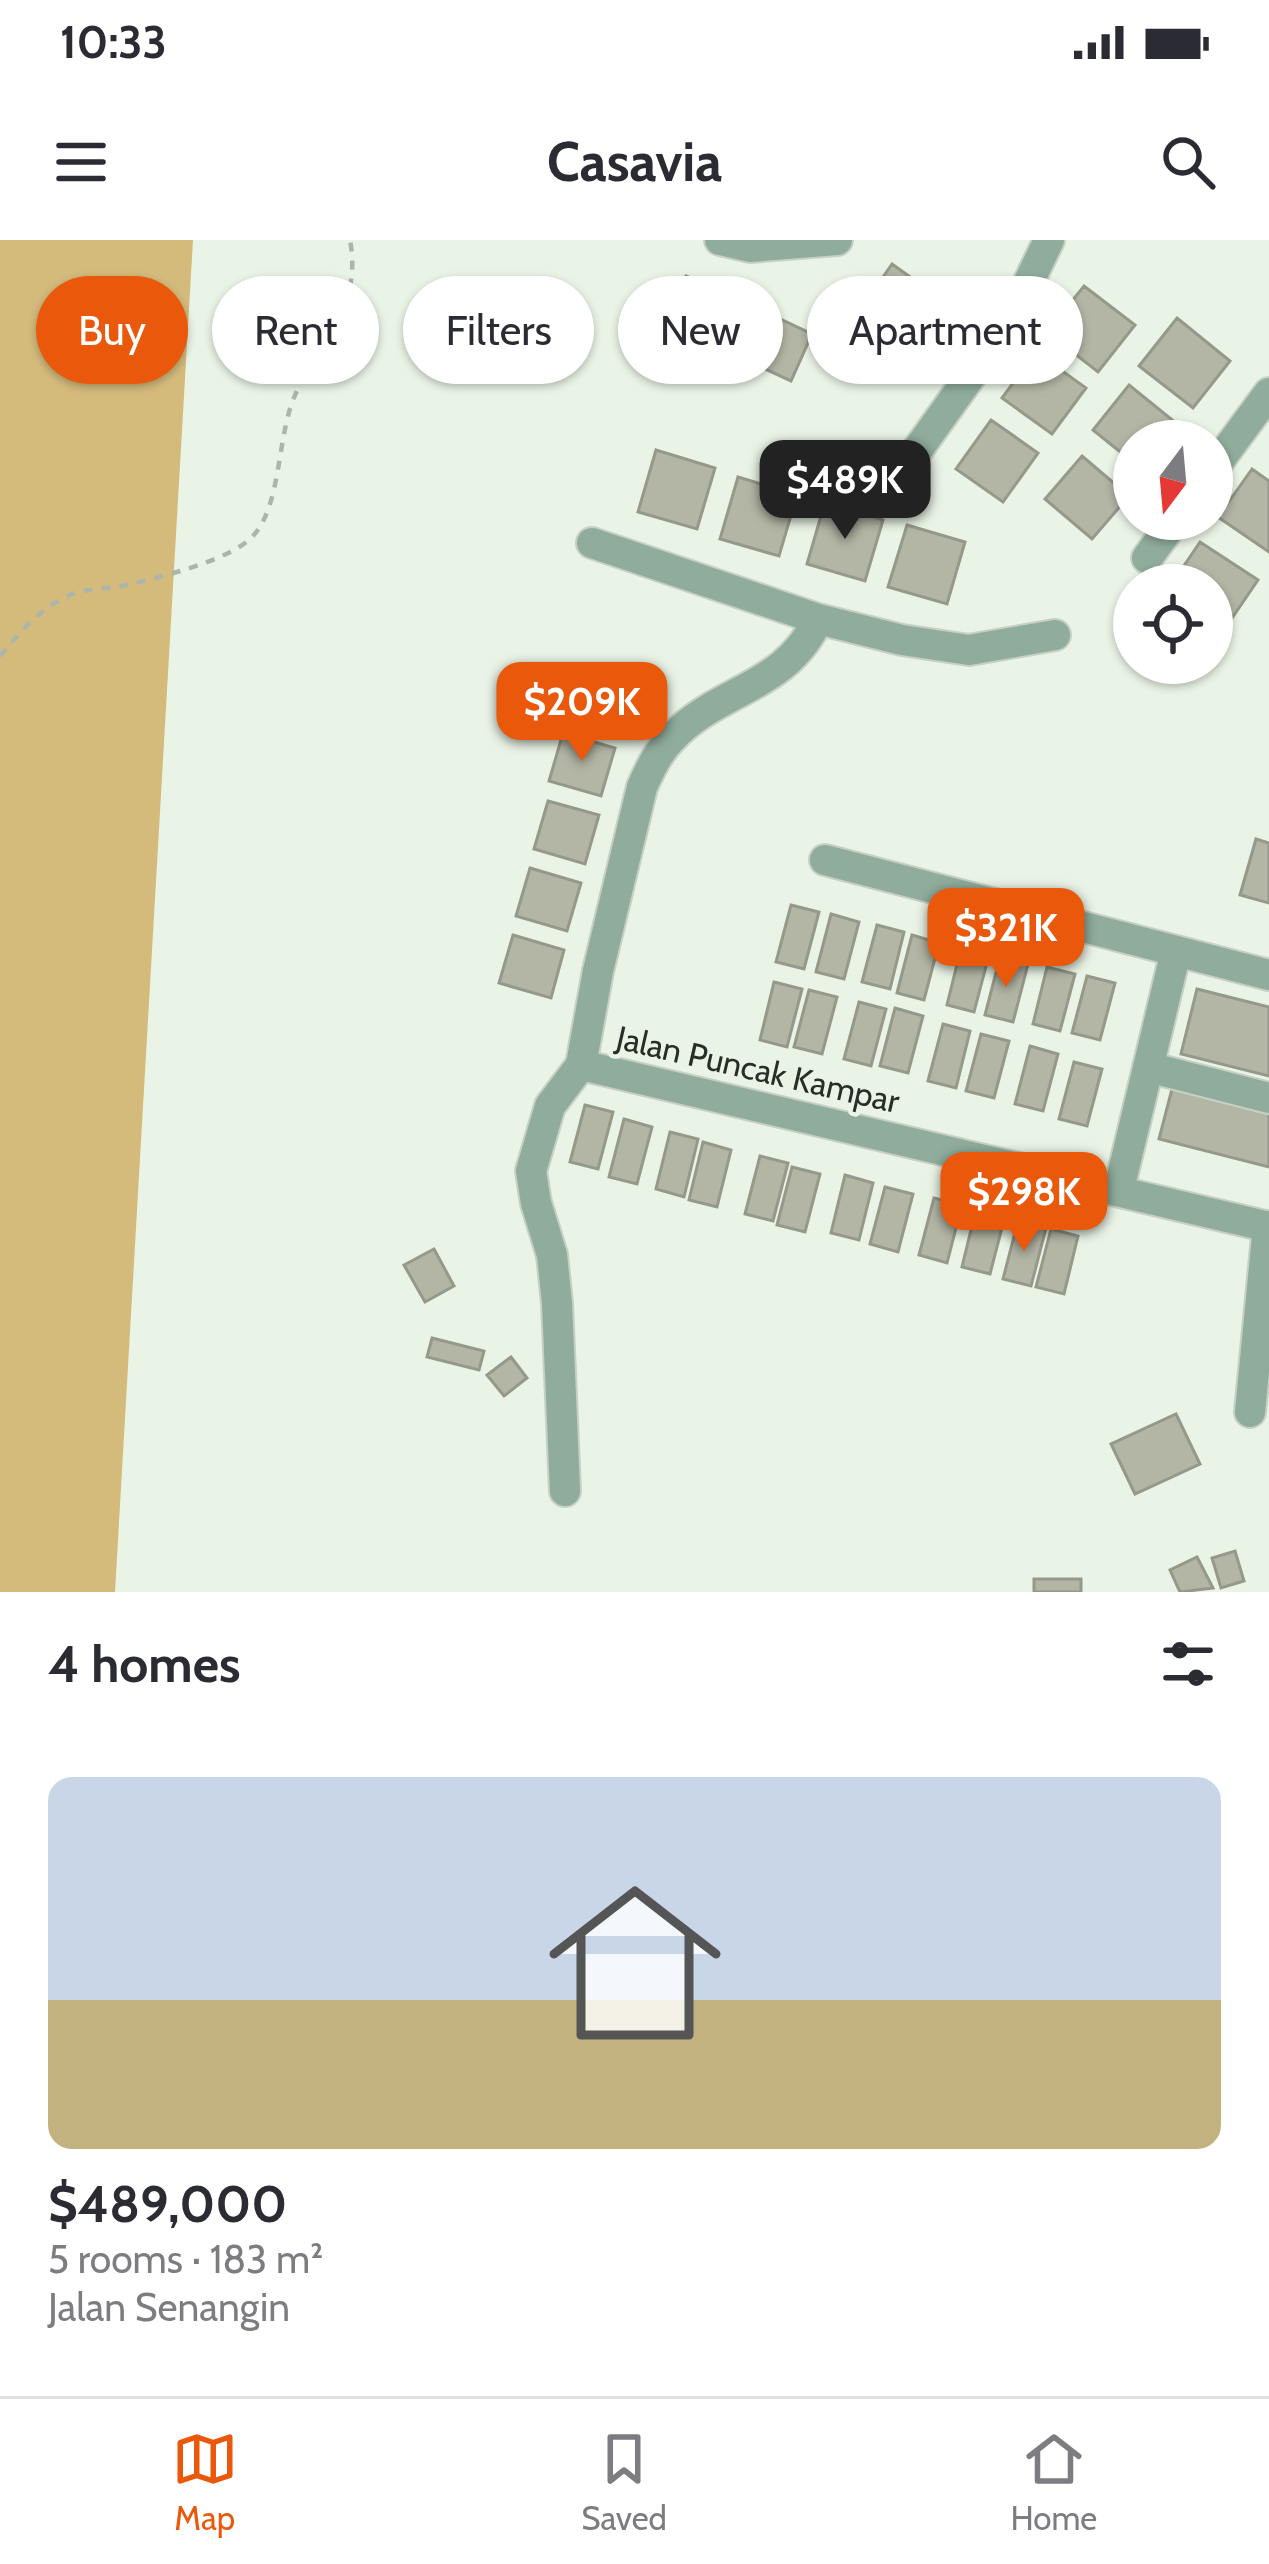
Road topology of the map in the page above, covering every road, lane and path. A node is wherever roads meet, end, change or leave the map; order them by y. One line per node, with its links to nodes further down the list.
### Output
1 (350, 240): 13 (path)
2 (720, 240): 3 (street)
3 (837, 240)
4 (1048, 240): 7 (street)
5 (1269, 393): 6 (street)
6 (1233, 442)
7 (916, 452)
8 (1160, 540): 10 (street)
9 (592, 543): 11 (street)
10 (1147, 558)
11 (818, 619): 12 (street); 17 (street)
12 (1055, 635)
13 (0, 656)
14 (825, 860): 15 (street)
15 (1176, 951): 16 (street); 18 (street)
16 (1269, 975)
17 (581, 1065): 20 (street, Jalan Puncak Kampar); 23 (street)
18 (1148, 1067): 19 (street); 20 (street)
19 (1269, 1098)
20 (1119, 1189): 21 (street, Jalan Puncak Kampar)
21 (1268, 1227): 22 (street)
22 (1250, 1412)
23 (565, 1491)

